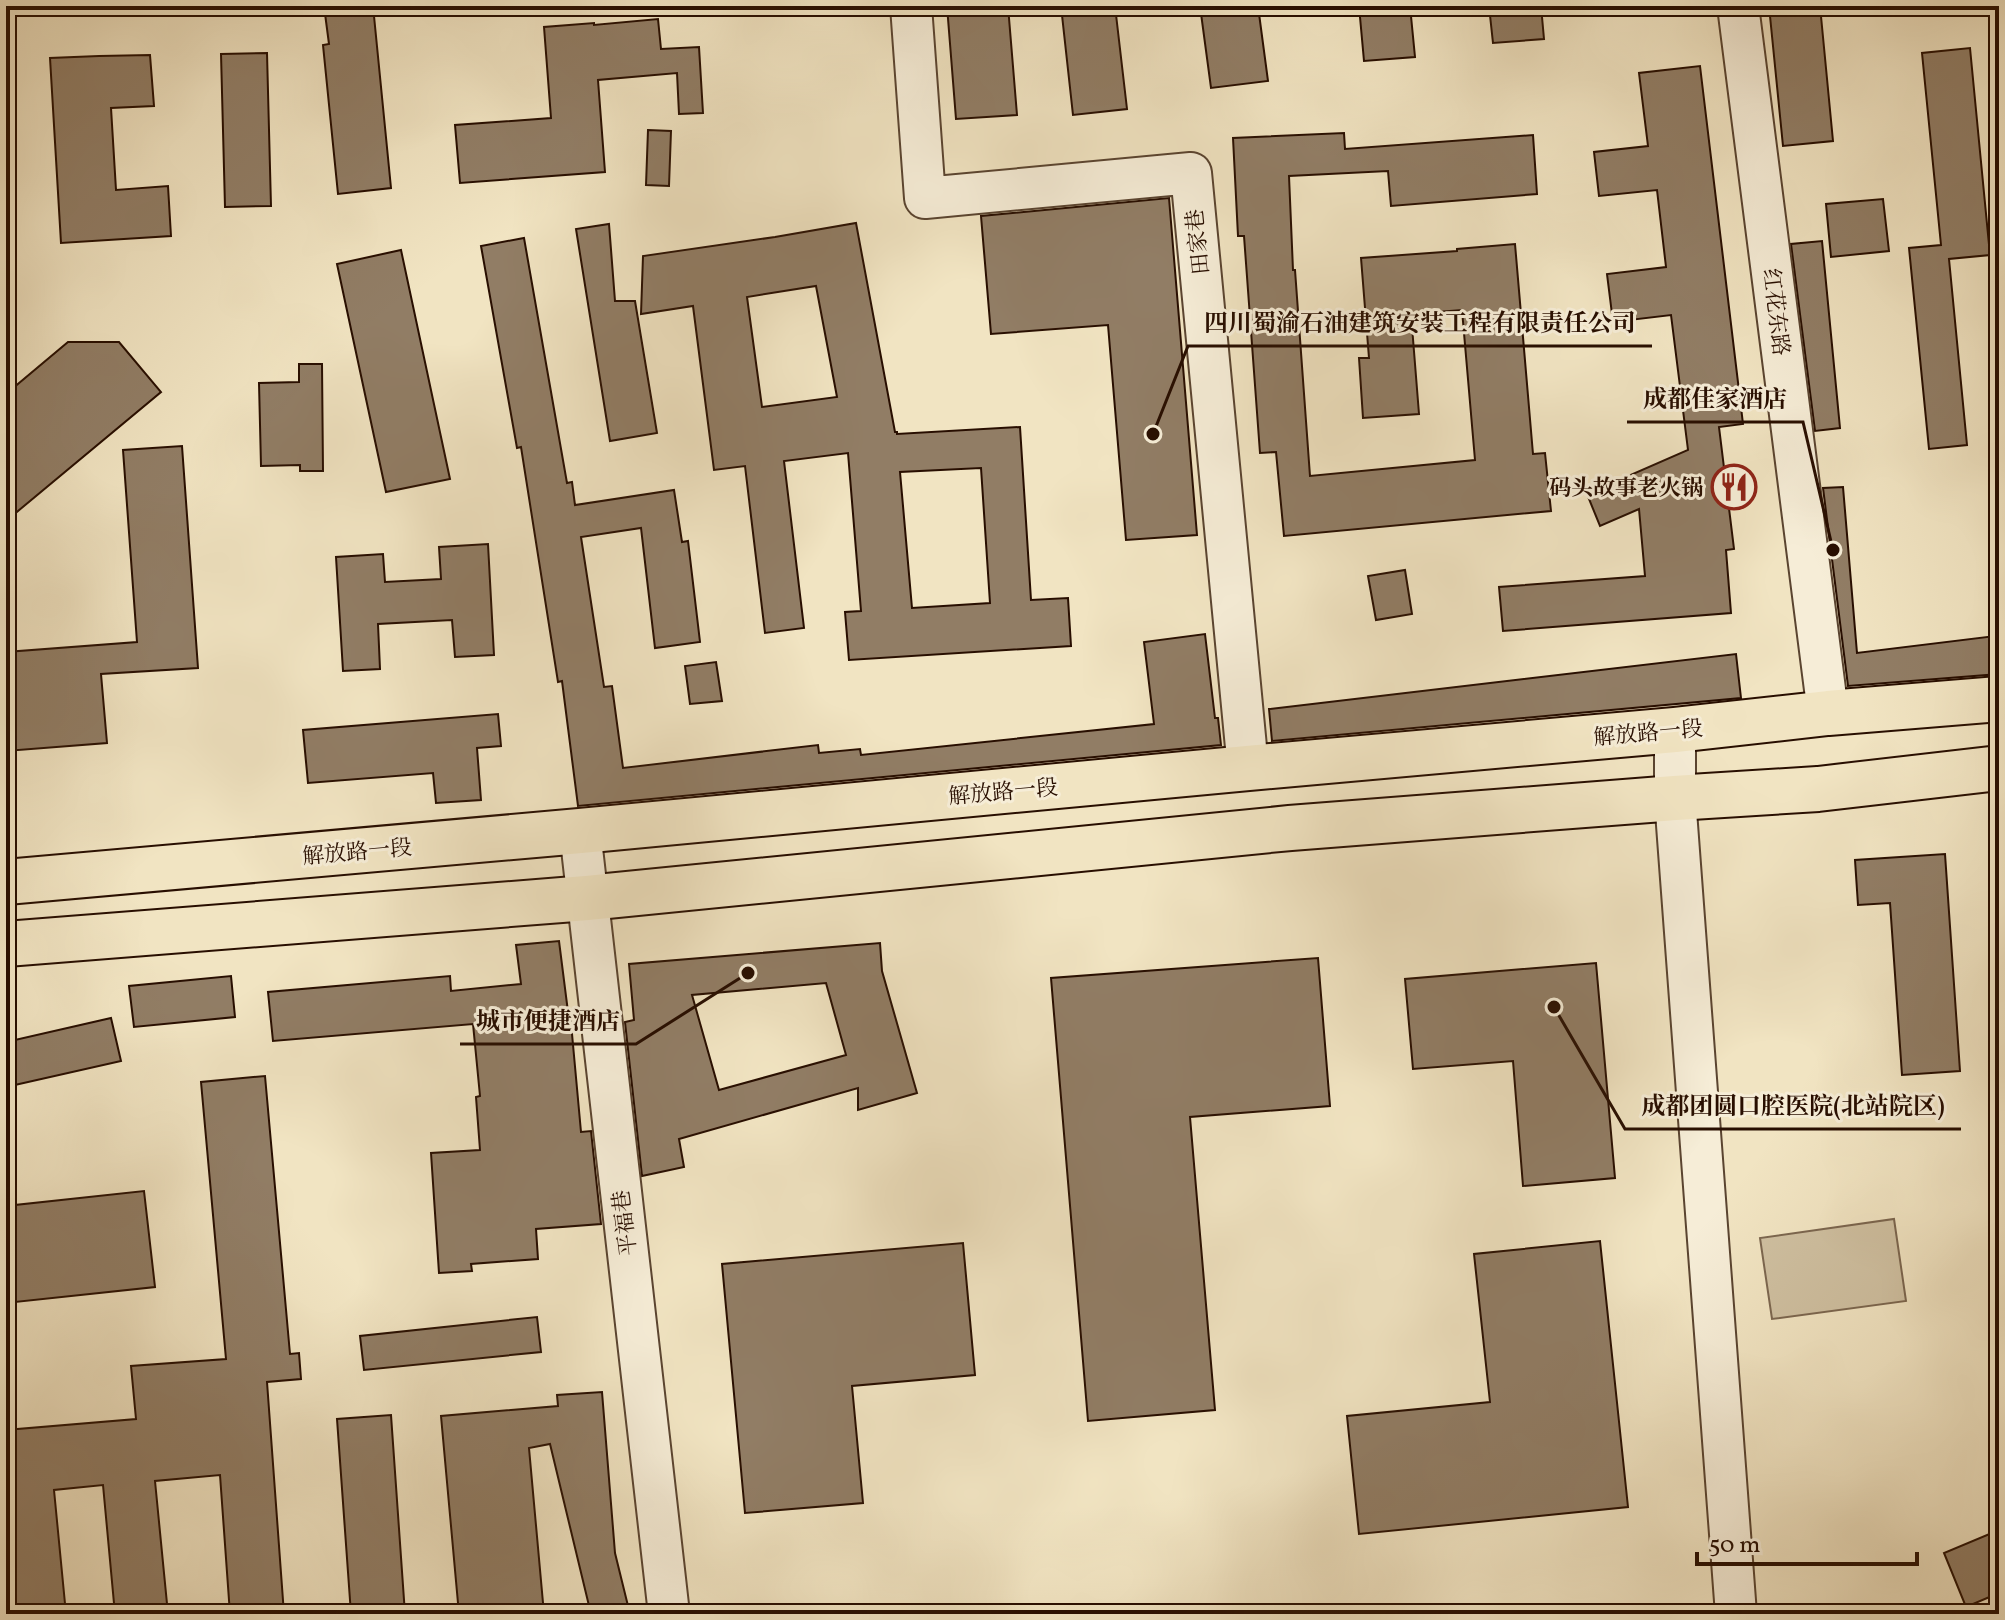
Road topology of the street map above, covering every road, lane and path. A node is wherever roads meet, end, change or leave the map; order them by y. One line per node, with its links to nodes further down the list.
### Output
1 (911, 6): 6 (street, 田家巷)
2 (1738, 6): 4 (street, 红花东路)
3 (1999, 699): 4 (main road, 解放路一段)
4 (1828, 713): 5 (main road, 解放路一段)
5 (1675, 730): 6 (main road, 解放路一段); 8 (street)
6 (1248, 768): 9 (main road, 解放路一段)
7 (1999, 768): 8 (main road)
8 (1675, 798): 11 (main road); 14 (street)
9 (580, 831): 10 (main road, 解放路一段); 11 (street, 平福巷)
10 (6, 882)
11 (587, 898): 12 (main road); 13 (street, 平福巷)
12 (6, 944)
13 (669, 1614)
14 (1736, 1614)

